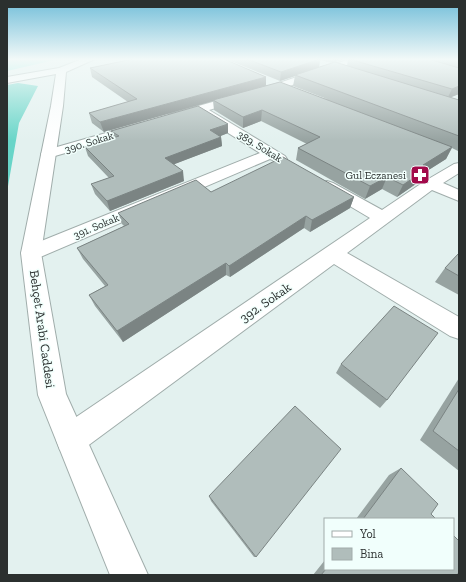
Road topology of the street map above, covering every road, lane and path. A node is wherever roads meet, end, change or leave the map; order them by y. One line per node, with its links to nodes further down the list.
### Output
1 (59, 86): 6 (street, Behçet Arabi Caddesi)
2 (280, 86): 3 (street); 4 (street, 390. Sokak)
3 (294, 92)
4 (200, 109): 5 (street, 389. Sokak); 6 (street, 390. Sokak)
5 (270, 153): 8 (street, 389. Sokak); 13 (street, 391. Sokak)
6 (48, 154): 13 (street, Behçet Arabi Caddesi)
7 (457, 160): 10 (street, 392. Sokak)
8 (290, 164)
9 (317, 180): 12 (street)
10 (431, 184): 11 (street); 12 (street, 392. Sokak)
11 (459, 196)
12 (383, 218): 14 (street, 392. Sokak)
13 (31, 253): 16 (street, Behçet Arabi Caddesi)
14 (333, 254): 15 (street); 16 (street, 392. Sokak)
15 (459, 329)
16 (71, 439): 17 (street, Behçet Arabi Caddesi)
17 (129, 575)

